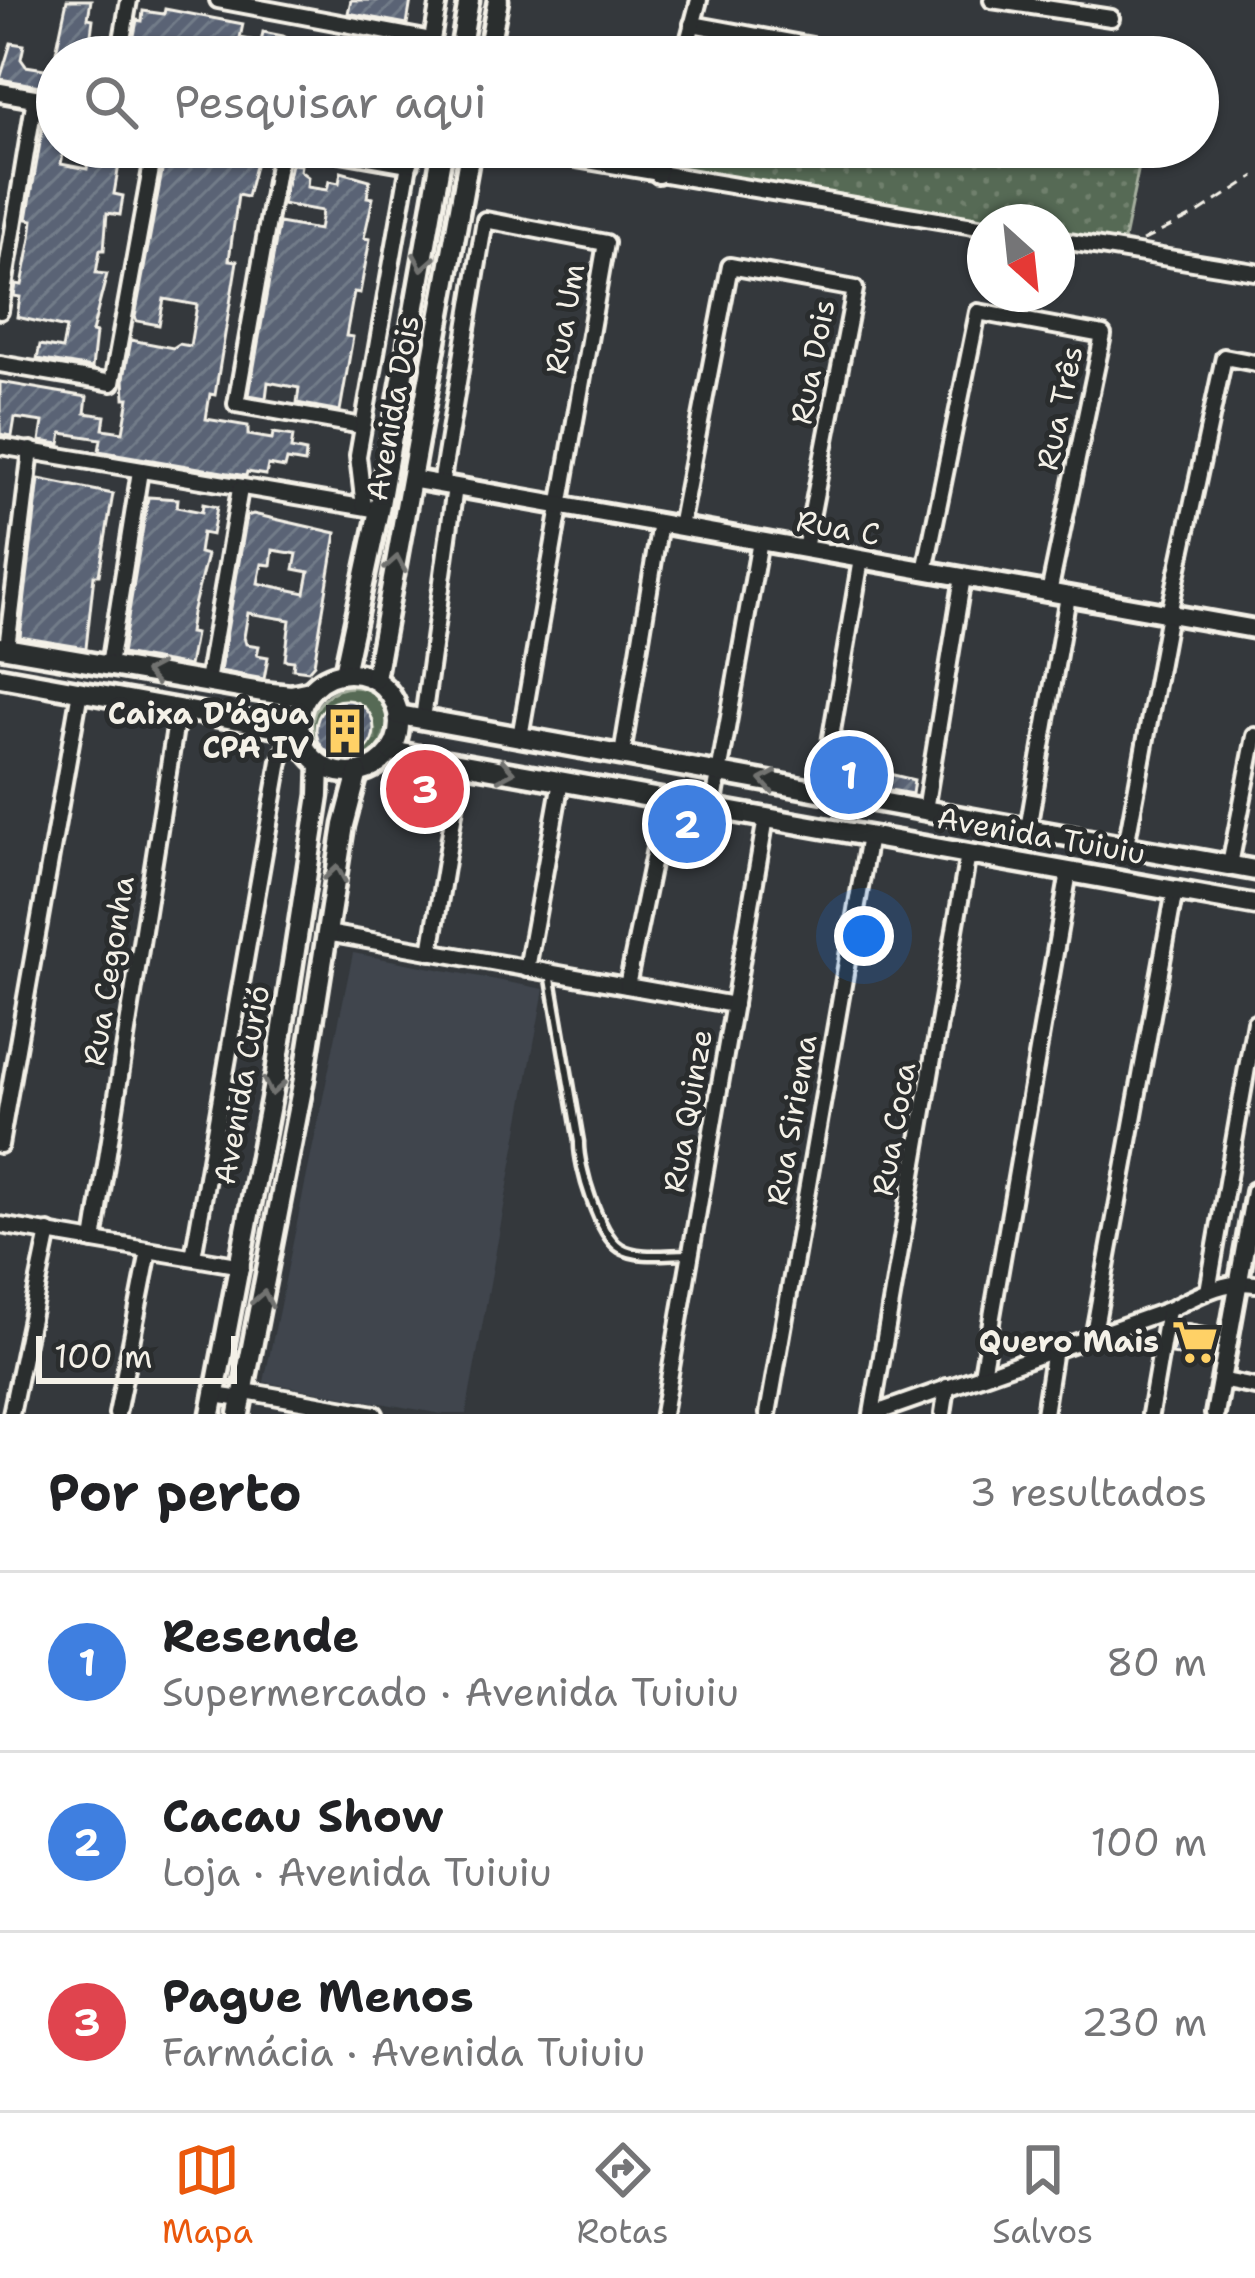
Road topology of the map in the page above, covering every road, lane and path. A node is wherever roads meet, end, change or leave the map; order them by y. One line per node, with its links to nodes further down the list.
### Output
1 (129, 0): 10 (street)
2 (218, 0): 11 (street)
3 (439, 0): 12 (street)
4 (469, 0): 13 (main road)
5 (498, 0): 14 (main road)
6 (698, 0): 9 (street)
7 (992, 0): 8 (street)
8 (1111, 18)
9 (692, 24): 15 (street); 16 (street)
10 (123, 36)
11 (410, 36)
12 (432, 36)
13 (463, 36)
14 (491, 36)
15 (689, 36)
16 (757, 36)
17 (0, 92): 18 (street)
18 (35, 98): 32 (street)
19 (151, 168): 34 (street)
20 (277, 168): 35 (street)
21 (409, 168): 35 (street)
22 (439, 168): 43 (main road, Avenida Dois, one-way to 43)
23 (467, 168): 39 (main road, Avenida Dois)
24 (616, 168): 26 (street)
25 (660, 168): 26 (street)
26 (658, 176): 28 (street)
27 (1255, 176): 30 (path)
28 (967, 226)
29 (1075, 243): 30 (street)
30 (1122, 251): 31 (street)
31 (1255, 272)
32 (0, 311)
33 (1255, 363): 52 (street)
34 (0, 364)
35 (362, 426): 43 (street)
36 (0, 446): 37 (street)
37 (31, 450): 38 (street); 54 (street)
38 (140, 471): 41 (street); 55 (street)
39 (411, 479): 40 (street, Rua C); 58 (main road, Avenida Dois, one-way to 39)
40 (448, 486): 42 (street, Rua C); 42 (street, Rua Um); 64 (street)
41 (240, 489): 43 (street); 59 (street)
42 (561, 506): 44 (street, Rua C); 67 (street)
43 (372, 508): 56 (main road, Avenida Dois)
44 (660, 524): 45 (street, Rua C); 69 (street)
45 (680, 527): 46 (street, Rua C); 47 (street, Rua Dois)
46 (760, 541): 47 (street, Rua C); 73 (street)
47 (805, 549): 48 (street, Rua C)
48 (861, 560): 49 (street, Rua C); 75 (street)
49 (925, 571): 50 (street, Rua C); 51 (street, Rua Três)
50 (963, 578): 51 (street, Rua C); 78 (street)
51 (1059, 594): 52 (street, Rua C); 80 (street)
52 (1169, 614): 53 (street, Rua C); 82 (street)
53 (1255, 629)
54 (3, 648): 55 (main road)
55 (109, 666): 59 (main road, one-way to 55)
56 (344, 673): 58 (main road); 61 (main road)
57 (0, 677): 60 (main road)
58 (375, 679): 63 (main road)
59 (207, 682): 61 (main road)
60 (80, 692): 62 (main road); 96 (street)
61 (310, 692): 65 (main road)
62 (178, 710): 65 (main road); 100 (street, Rua Cegonha)
63 (399, 715): 64 (main road, Avenida Tuiuiu); 68 (main road)
64 (423, 719): 67 (main road, Avenida Tuiuiu)
65 (301, 734): 70 (main road); 103 (street)
66 (1255, 736): 84 (street)
67 (520, 737): 69 (main road, Avenida Tuiuiu)
68 (391, 751): 71 (main road, Avenida Tuiuiu); 72 (main road)
69 (622, 755): 73 (main road, Avenida Tuiuiu)
70 (320, 764): 72 (main road); 104 (main road, Avenida Curió, one-way to 104)
71 (462, 764): 74 (main road, Avenida Tuiuiu, one-way to 74); 90 (street)
72 (358, 772): 89 (main road, Avenida Curió, one-way to 72)
73 (721, 773): 75 (main road, Avenida Tuiuiu, one-way to 73); 77 (street)
74 (561, 781): 76 (main road, Avenida Tuiuiu); 91 (street)
75 (822, 791): 78 (main road, Avenida Tuiuiu)
76 (665, 800): 77 (main road, Avenida Tuiuiu); 93 (street)
77 (713, 808): 79 (main road, Avenida Tuiuiu)
78 (925, 810): 80 (main road, Avenida Tuiuiu)
79 (766, 818): 81 (main road, Avenida Tuiuiu); 94 (street, Rua Quinze)
80 (1028, 829): 82 (main road, Avenida Tuiuiu)
81 (868, 836): 83 (main road, Avenida Tuiuiu); 122 (street, Rua Siriema)
82 (1126, 846): 84 (main road, Avenida Tuiuiu)
83 (968, 854): 86 (main road, Avenida Tuiuiu); 123 (street, Rua Coca)
84 (1230, 865): 85 (main road, Avenida Tuiuiu)
85 (1255, 869)
86 (1069, 872): 87 (main road, Avenida Tuiuiu); 110 (street)
87 (1175, 890): 88 (main road, Avenida Tuiuiu); 108 (street)
88 (1255, 905)
89 (327, 933): 90 (street); 115 (main road, Avenida Curió, one-way to 89)
90 (431, 952): 91 (street)
91 (527, 969): 92 (street)
92 (550, 973): 93 (street); 102 (lane)
93 (626, 986): 94 (street)
94 (734, 1005): 102 (street, Rua Quinze)
95 (1255, 1022): 106 (street)
96 (0, 1144)
97 (1255, 1192): 105 (street)
98 (0, 1225): 99 (street)
99 (49, 1232): 100 (street); 117 (street)
100 (94, 1241): 101 (street)
101 (149, 1251): 103 (street); 118 (street)
102 (691, 1254): 121 (street, Rua Quinze)
103 (193, 1257): 104 (street)
104 (242, 1266): 111 (main road, Avenida Curió)
105 (1247, 1282): 106 (street); 112 (street)
106 (1208, 1291): 107 (street)
107 (1168, 1310): 108 (street); 126 (street)
108 (1094, 1333): 109 (street)
109 (1054, 1348): 110 (street); 125 (street)
110 (982, 1374): 113 (street)
111 (219, 1375): 115 (street); 116 (main road, Avenida Curió)
112 (1220, 1380): 114 (street); 127 (street)
113 (946, 1387): 123 (street); 124 (street)
114 (1255, 1387)
115 (245, 1391): 116 (street); 119 (main road, Avenida Curió); 120 (street)
116 (213, 1405)
117 (11, 1414)
118 (117, 1414)
119 (239, 1414)
120 (374, 1414)
121 (663, 1414)
122 (768, 1414)
123 (873, 1414)
124 (943, 1414)
125 (1044, 1414)
126 (1150, 1414)
127 (1215, 1414)

